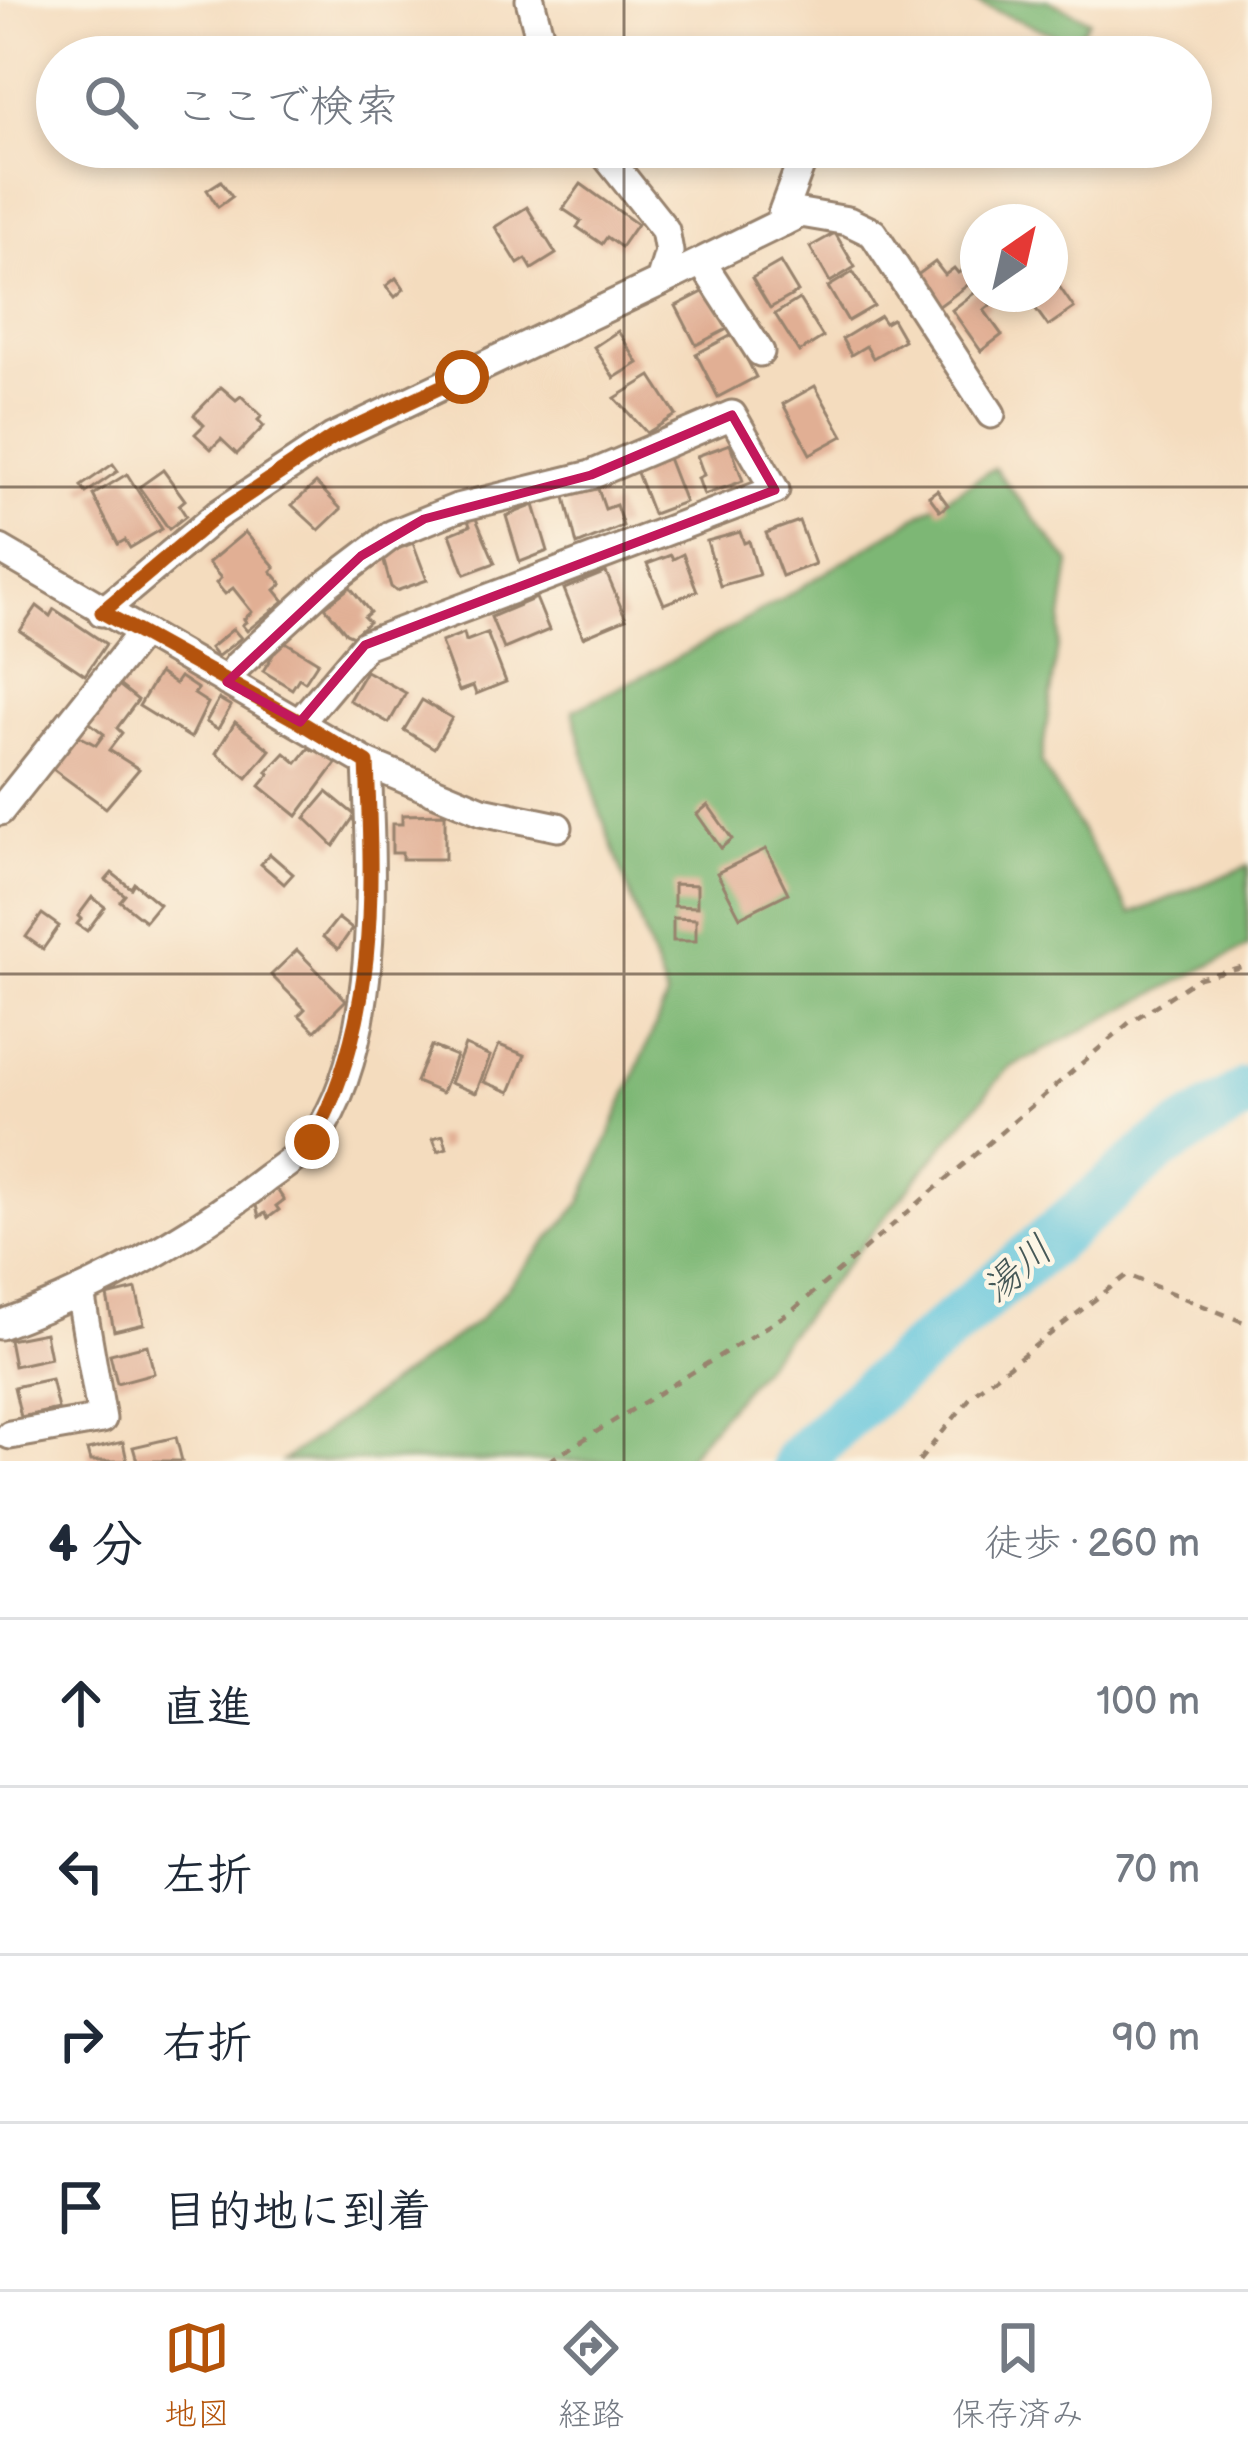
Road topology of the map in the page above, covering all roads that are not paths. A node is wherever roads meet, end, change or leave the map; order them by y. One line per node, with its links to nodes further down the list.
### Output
1 (530, 0): 2 (street)
2 (539, 36)
3 (616, 168): 7 (street)
4 (799, 168): 5 (street)
5 (784, 222): 6 (street); 9 (street)
6 (703, 264): 7 (street); 8 (street)
7 (660, 282): 11 (street)
8 (760, 352)
9 (991, 414)
10 (0, 549): 11 (street)
11 (102, 612): 12 (street)
12 (141, 634): 13 (street); 16 (street)
13 (227, 682): 14 (street); 14 (street)
14 (300, 722): 15 (street)
15 (367, 763): 17 (street); 18 (street)
16 (0, 812)
17 (558, 826)
18 (80, 1292): 19 (street); 20 (street)
19 (0, 1325)
20 (10, 1435)

